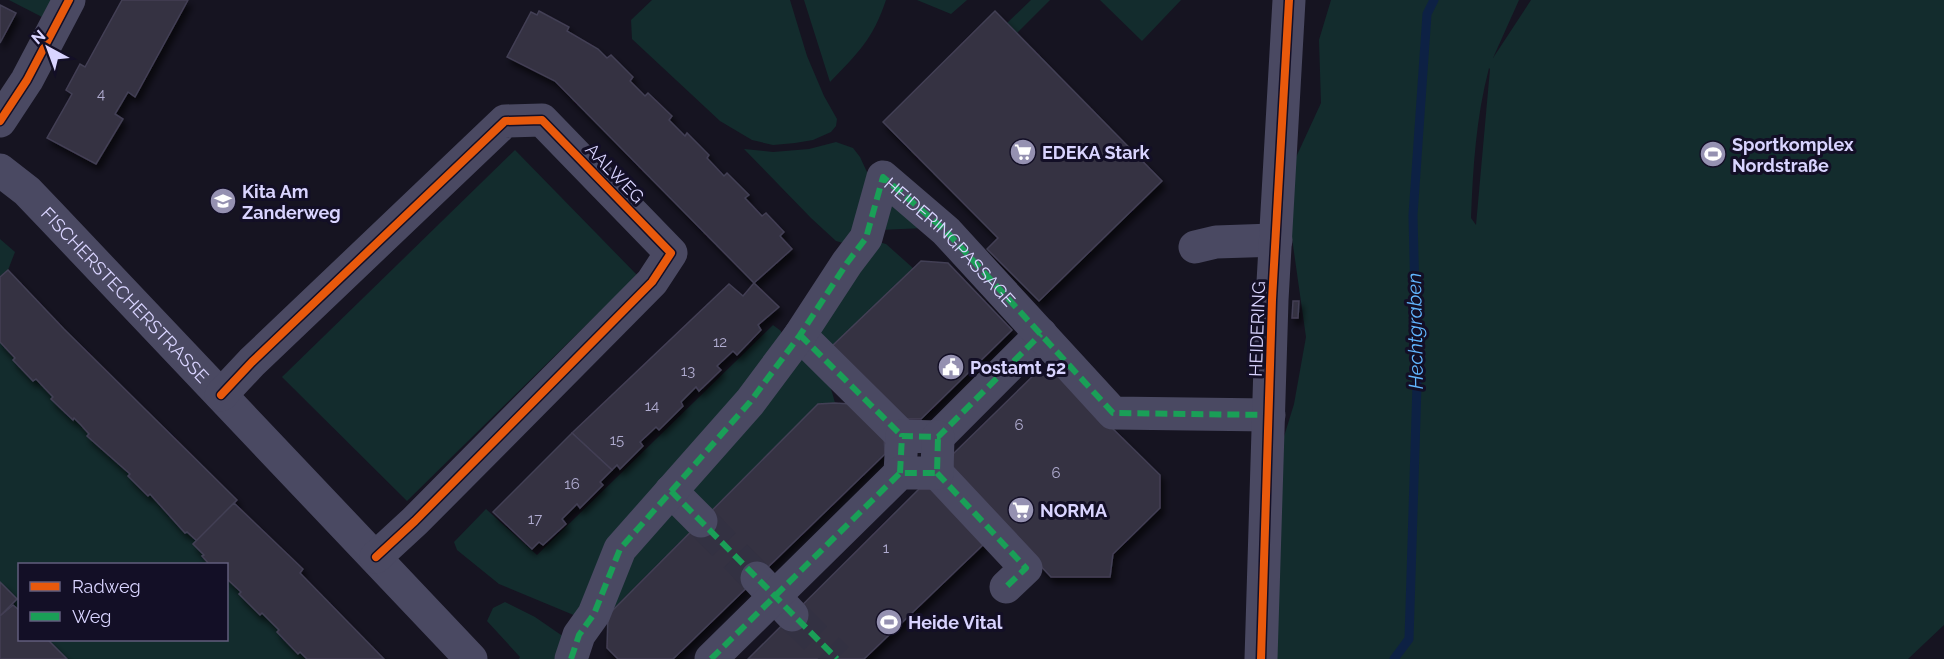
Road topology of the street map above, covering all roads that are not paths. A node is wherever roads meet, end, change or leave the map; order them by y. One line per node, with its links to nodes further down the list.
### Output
1 (69, 0): 3 (street)
2 (1282, 2): 5 (street, HEIDERING)
3 (0, 121)
4 (0, 170): 9 (street, FISCHERSTECHERSTRASSE)
5 (1276, 240): 6 (street); 10 (street, HEIDERING)
6 (1195, 247)
7 (1041, 334): 8 (street, HEIDERINGPASSAGE); 10 (street, HEIDERINGPASSAGE); 12 (street)
8 (800, 335): 11 (street); 15 (street, HEIDERINGPASSAGE)
9 (221, 395): 17 (street, FISCHERSTECHERSTRASSE); 17 (street, AALWEG)
10 (1269, 415): 22 (street, HEIDERING)
11 (902, 436): 12 (street); 13 (street)
12 (938, 437): 14 (street)
13 (900, 473): 14 (street); 21 (street)
14 (937, 473): 18 (street)
15 (671, 490): 16 (street); 20 (street, HEIDERINGPASSAGE)
16 (701, 521)
17 (376, 556): 19 (street, FISCHERSTECHERSTRASSE)
18 (1006, 587)
19 (471, 659)
20 (571, 659)
21 (711, 659)
22 (1261, 659)

